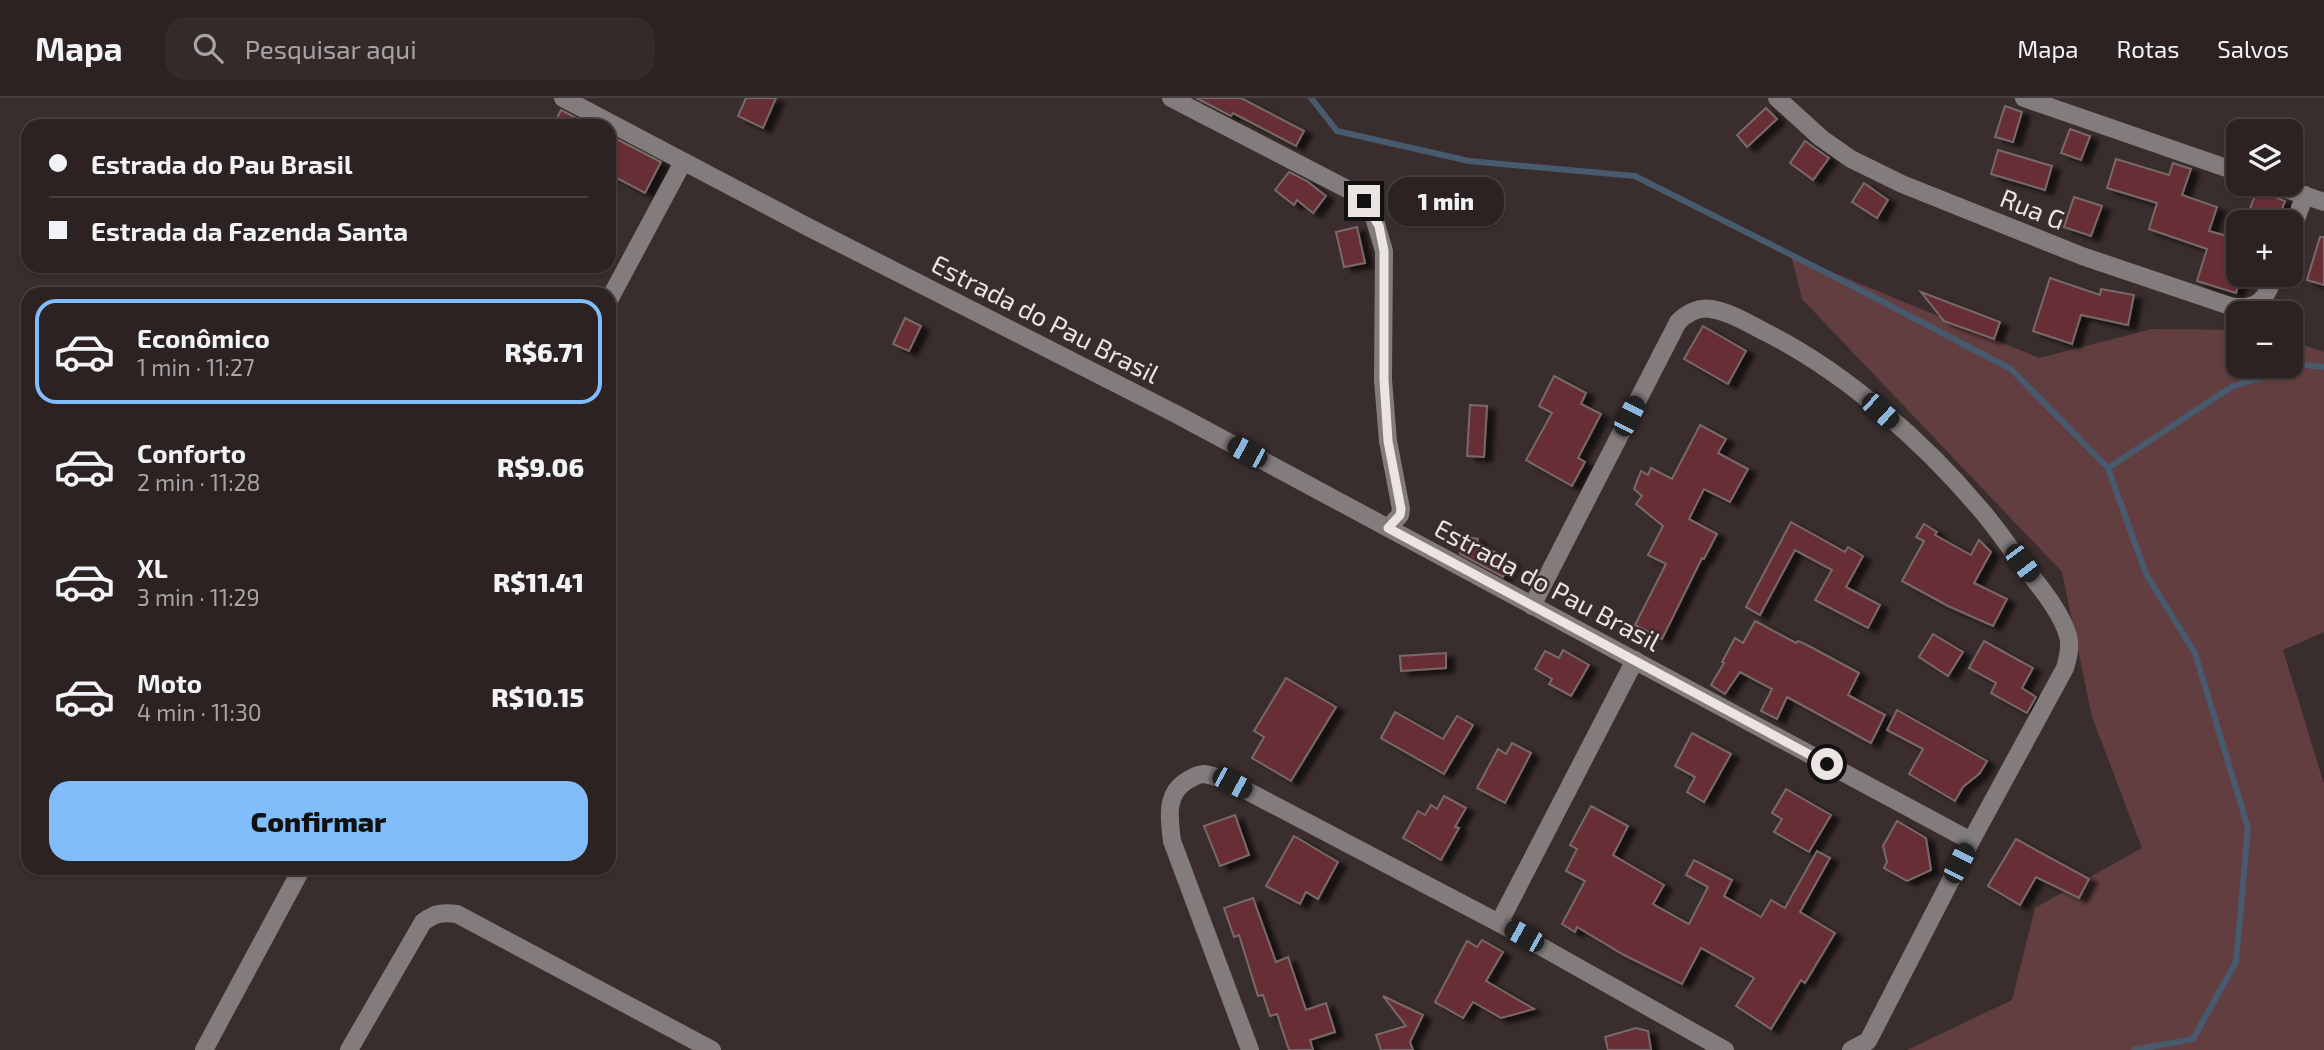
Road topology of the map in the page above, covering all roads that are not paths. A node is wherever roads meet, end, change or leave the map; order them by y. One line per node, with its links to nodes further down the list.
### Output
1 (564, 98): 5 (street, Estrada do Pau Brasil)
2 (1171, 98): 14 (street)
3 (1777, 98): 13 (street, Rua G)
4 (2024, 98): 8 (street)
5 (603, 119)
6 (616, 126): 7 (street, Estrada do Pau Brasil)
7 (683, 162): 12 (street); 14 (street, Estrada do Pau Brasil)
8 (2226, 168)
9 (2305, 195): 10 (street); 11 (street)
10 (2324, 202)
11 (2299, 210)
12 (616, 287)
13 (2270, 287)
14 (1388, 528): 15 (street, Estrada do Pau Brasil)
15 (1532, 606): 16 (street, Estrada do Pau Brasil); 17 (street)
16 (1635, 660): 17 (street, Estrada do Pau Brasil); 19 (street)
17 (1971, 841): 27 (street)
18 (298, 875): 21 (street)
19 (1499, 923): 20 (street); 24 (street)
20 (1694, 1031): 25 (street); 26 (street)
21 (204, 1050)
22 (349, 1050): 23 (street)
23 (712, 1050)
24 (1250, 1050)
25 (1705, 1050)
26 (1725, 1050)
27 (1851, 1050)

